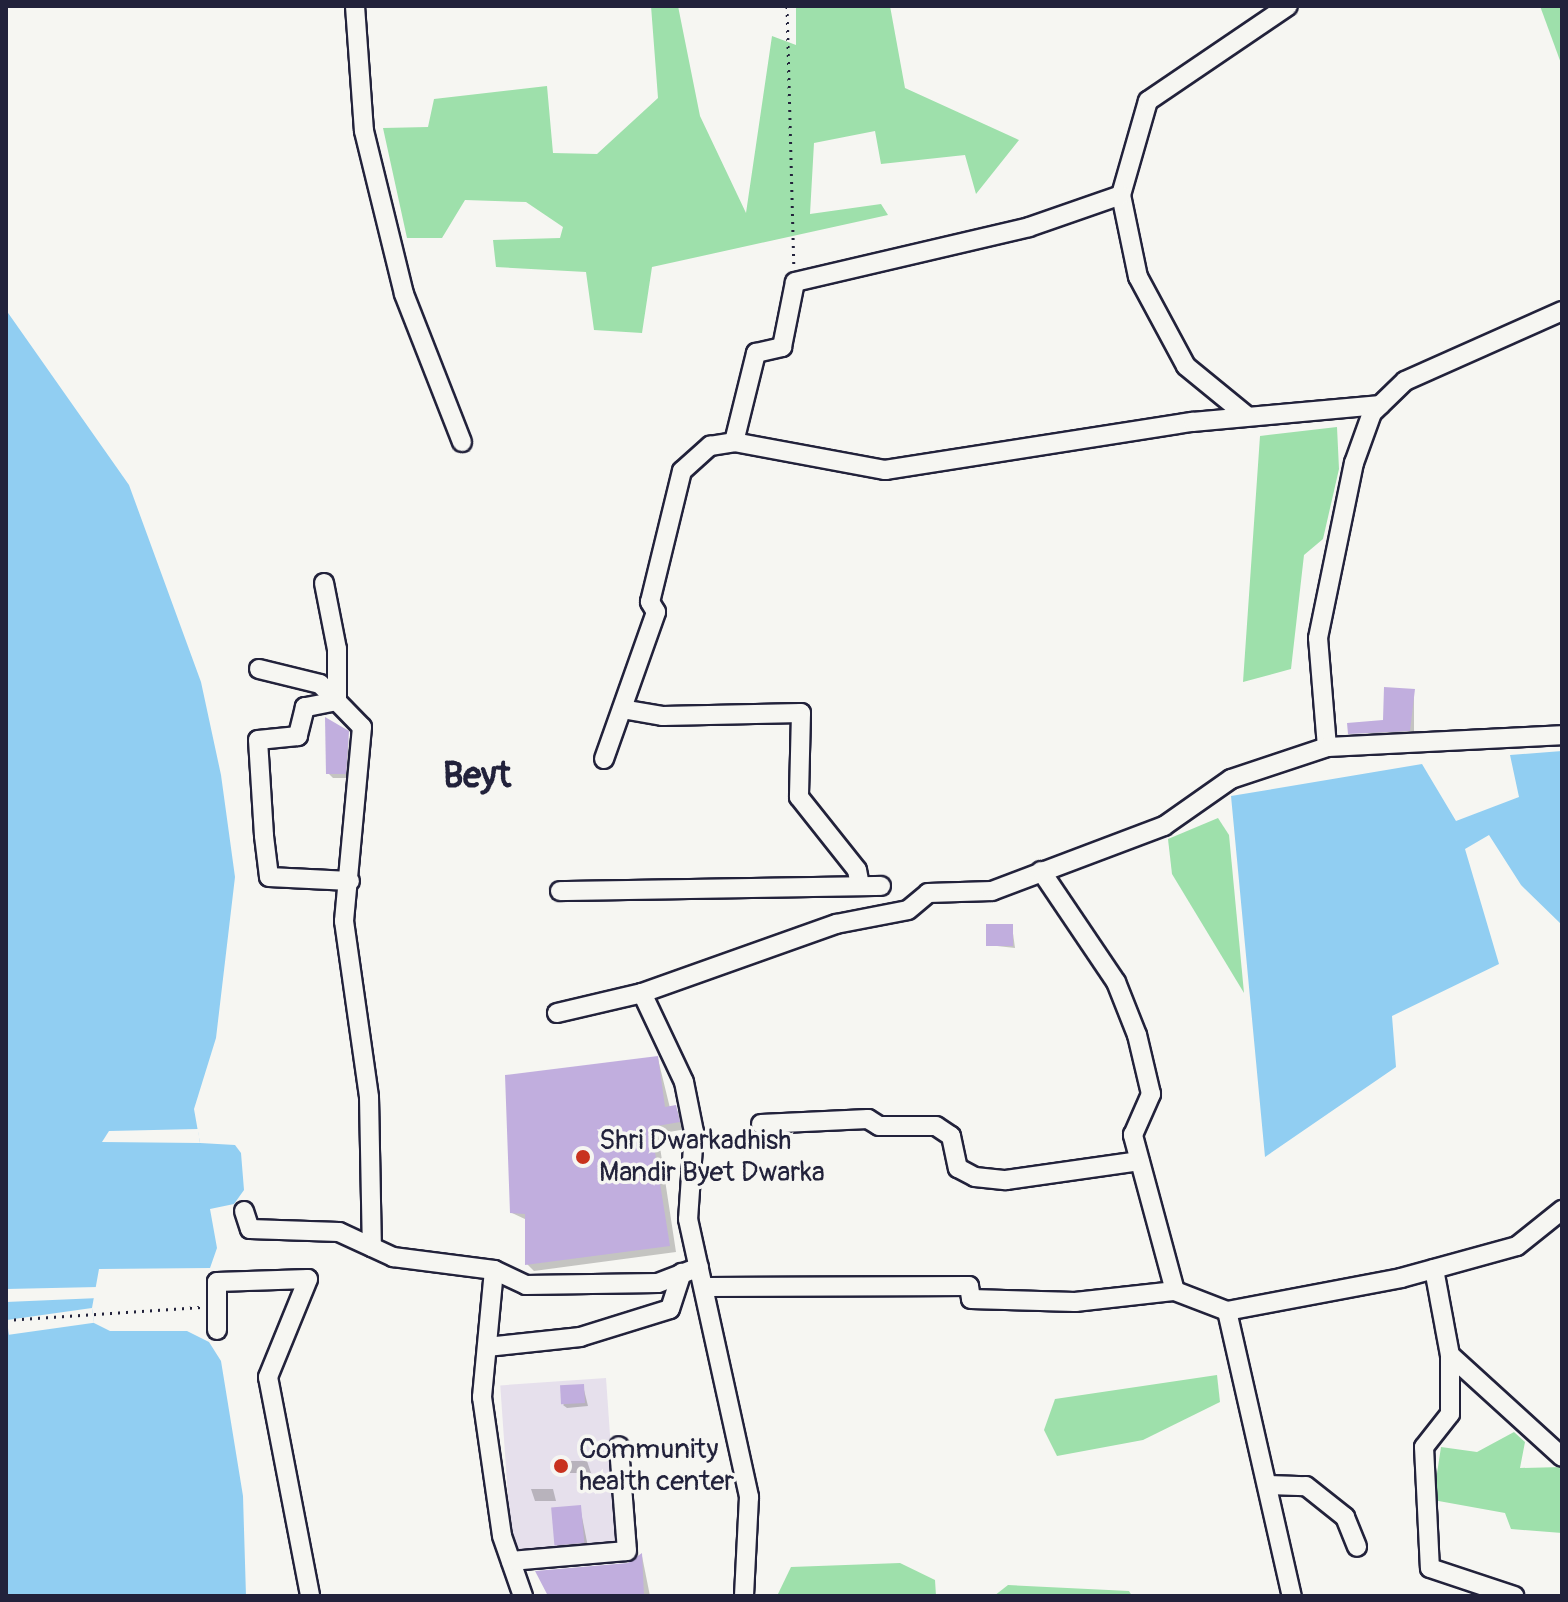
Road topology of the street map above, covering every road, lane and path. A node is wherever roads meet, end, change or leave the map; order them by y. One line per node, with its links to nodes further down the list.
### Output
1 (355, 6): 9 (street)
2 (787, 6): 5 (path)
3 (1288, 6): 4 (street)
4 (1121, 195): 5 (street); 8 (street)
5 (795, 282): 10 (street)
6 (1562, 311): 7 (street)
7 (1380, 405): 8 (street); 16 (street)
8 (1247, 416): 10 (street)
9 (462, 442)
10 (734, 442): 14 (street)
11 (324, 583): 13 (street)
12 (259, 669): 13 (street)
13 (337, 701): 19 (street); 19 (street)
14 (622, 709): 17 (street); 20 (street)
15 (1562, 735): 16 (street)
16 (1327, 747): 18 (street)
17 (604, 759)
18 (1041, 871): 23 (street); 26 (street)
19 (350, 881): 29 (street)
20 (860, 886): 21 (street); 22 (street)
21 (881, 886)
22 (560, 891)
23 (642, 993): 24 (street); 32 (street)
24 (557, 1013)
25 (761, 1124): 26 (street)
26 (1140, 1161): 34 (street)
27 (1562, 1210): 30 (street)
28 (244, 1211): 29 (street)
29 (372, 1247): 31 (street)
30 (1434, 1269): 36 (street); 40 (street)
31 (494, 1270): 32 (street); 39 (street)
32 (691, 1270): 33 (street); 39 (street)
33 (706, 1287): 34 (street); 48 (street)
34 (1175, 1291): 36 (street)
35 (217, 1306): 37 (path); 38 (street); 47 (street)
36 (1227, 1311): 43 (street)
37 (6, 1320)
38 (217, 1330)
39 (487, 1347): 45 (street)
40 (1450, 1355): 42 (street); 50 (street)
41 (619, 1446): 45 (street)
42 (1562, 1457)
43 (1268, 1485): 44 (street); 49 (street)
44 (1357, 1547)
45 (511, 1561): 46 (street)
46 (521, 1594)
47 (310, 1596)
48 (744, 1596)
49 (1292, 1596)
50 (1514, 1596)

